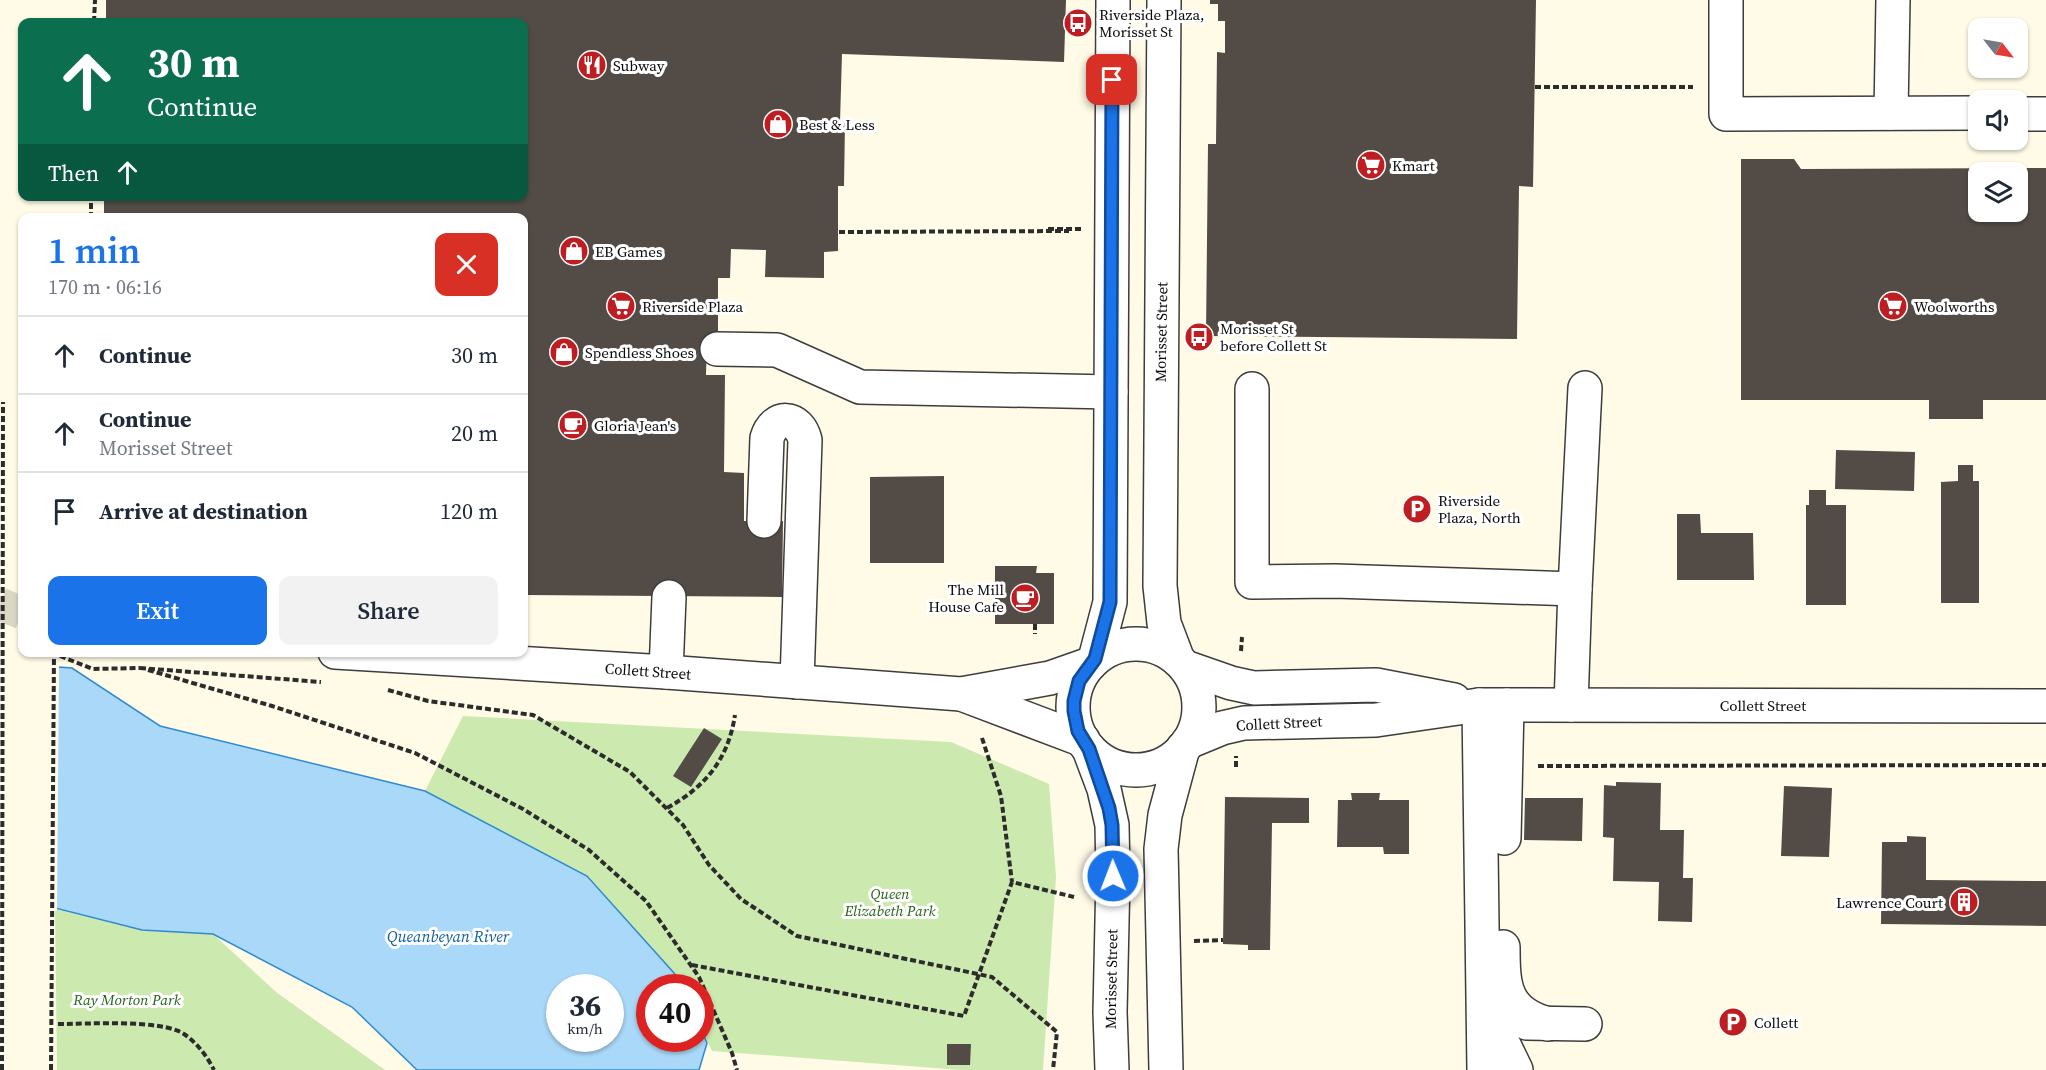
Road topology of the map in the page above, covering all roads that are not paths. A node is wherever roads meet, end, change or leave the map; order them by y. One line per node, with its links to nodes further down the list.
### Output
1 (1113, 0): 12 (street)
2 (1164, 0): 18 (street, Morisset Street)
3 (1726, 0): 5 (street)
4 (1893, 0): 5 (street)
5 (1891, 112): 6 (street)
6 (1968, 113)
7 (2028, 114): 8 (street)
8 (2046, 114)
9 (717, 349): 12 (street)
10 (1585, 388): 14 (street)
11 (1252, 389): 14 (street)
12 (1111, 392): 17 (street)
13 (765, 521): 20 (street)
14 (1575, 589): 23 (street)
15 (669, 597): 19 (street)
16 (343, 660): 19 (street, Collett Street)
17 (1093, 662): 18 (street); 21 (street, Collett Street); 25 (street)
18 (1182, 664): 22 (street, Collett Street); 26 (street)
19 (666, 672): 20 (street, Collett Street)
20 (797, 681): 21 (street, Collett Street)
21 (961, 694): 25 (street, Collett Street)
22 (1493, 705): 23 (street, Collett Street); 26 (street, Collett Street); 27 (street); 28 (street)
23 (1571, 705): 24 (street, Collett Street)
24 (2046, 706)
25 (1086, 744): 26 (street); 30 (street, Morisset Street)
26 (1186, 745): 31 (street)
27 (1483, 1000): 28 (street); 32 (street); 33 (street)
28 (1548, 1024): 29 (street)
29 (1585, 1024)
30 (1112, 1070)
31 (1166, 1070)
32 (1484, 1070)
33 (1516, 1070)

